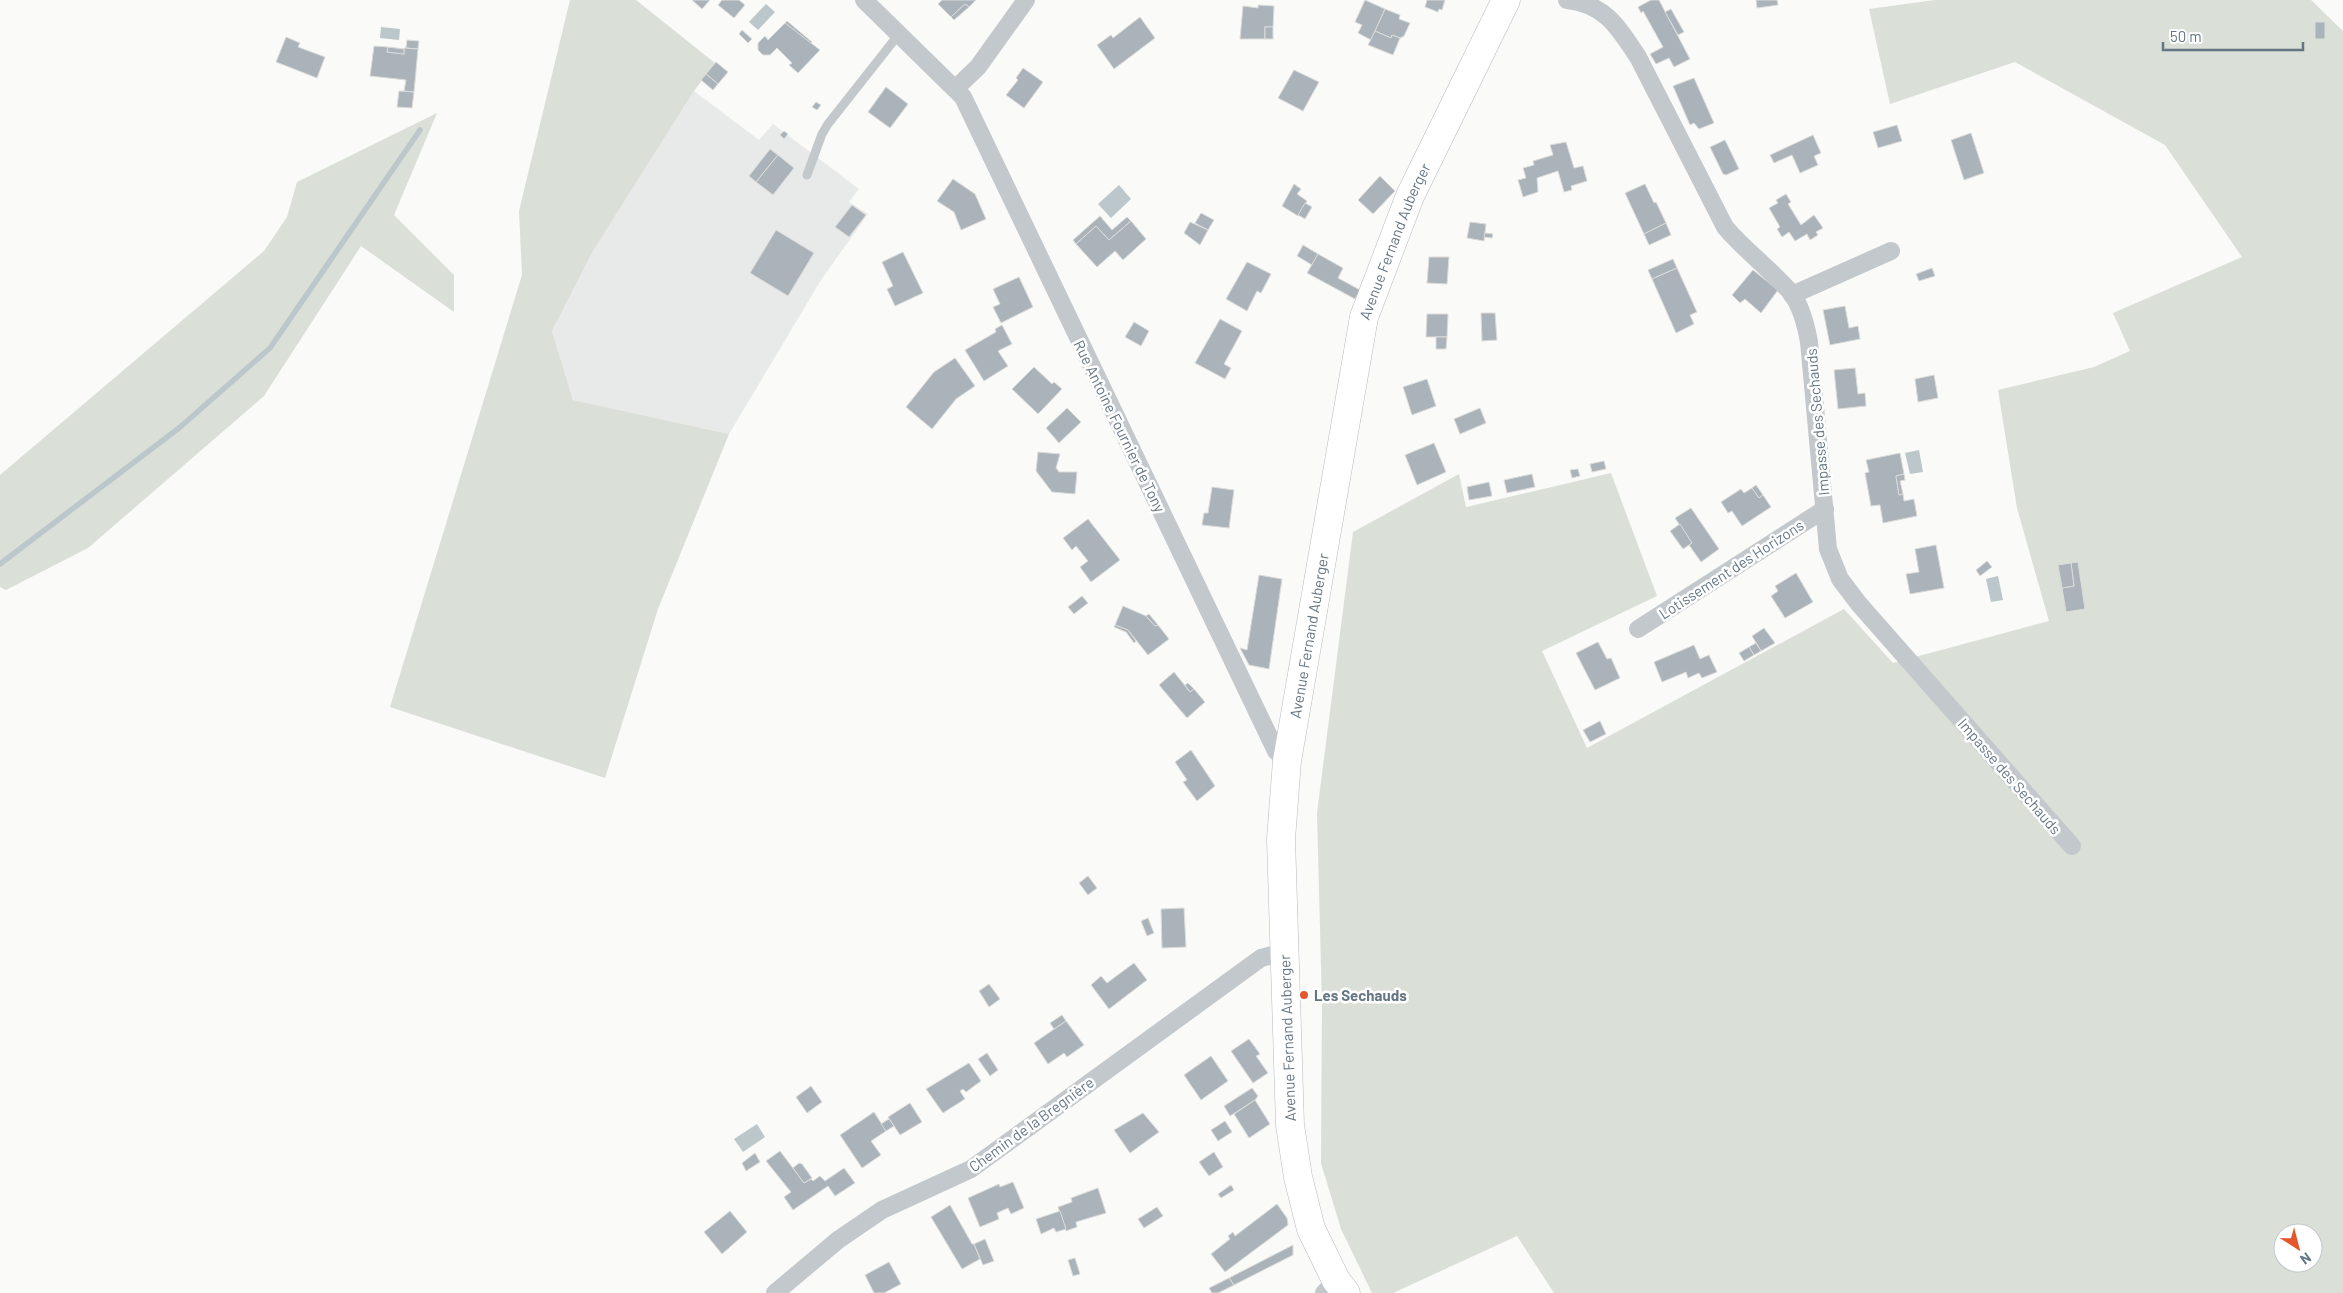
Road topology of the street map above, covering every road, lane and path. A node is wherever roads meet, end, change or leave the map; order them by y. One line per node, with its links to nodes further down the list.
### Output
1 (864, 0): 5 (street, Rue Antoine Fournier de Tony)
2 (1026, 0): 6 (street)
3 (1506, 0): 12 (main road, Avenue Fernand Auberger)
4 (1567, 0): 9 (street, Impasse des Sechauds)
5 (899, 34): 6 (street, Rue Antoine Fournier de Tony); 7 (lane)
6 (956, 88): 12 (street, Rue Antoine Fournier de Tony)
7 (808, 175)
8 (1891, 251): 9 (street)
9 (1792, 294): 10 (street, Impasse des Sechauds)
10 (1824, 509): 11 (street, Lotissement des Horizons); 13 (street, Impasse des Sechauds)
11 (1638, 629)
12 (1287, 761): 14 (main road, Avenue Fernand Auberger)
13 (2072, 846)
14 (1284, 952): 15 (main road, Avenue Fernand Auberger); 16 (street, Chemin de la Bregnière)
15 (1335, 1289)
16 (775, 1293)

